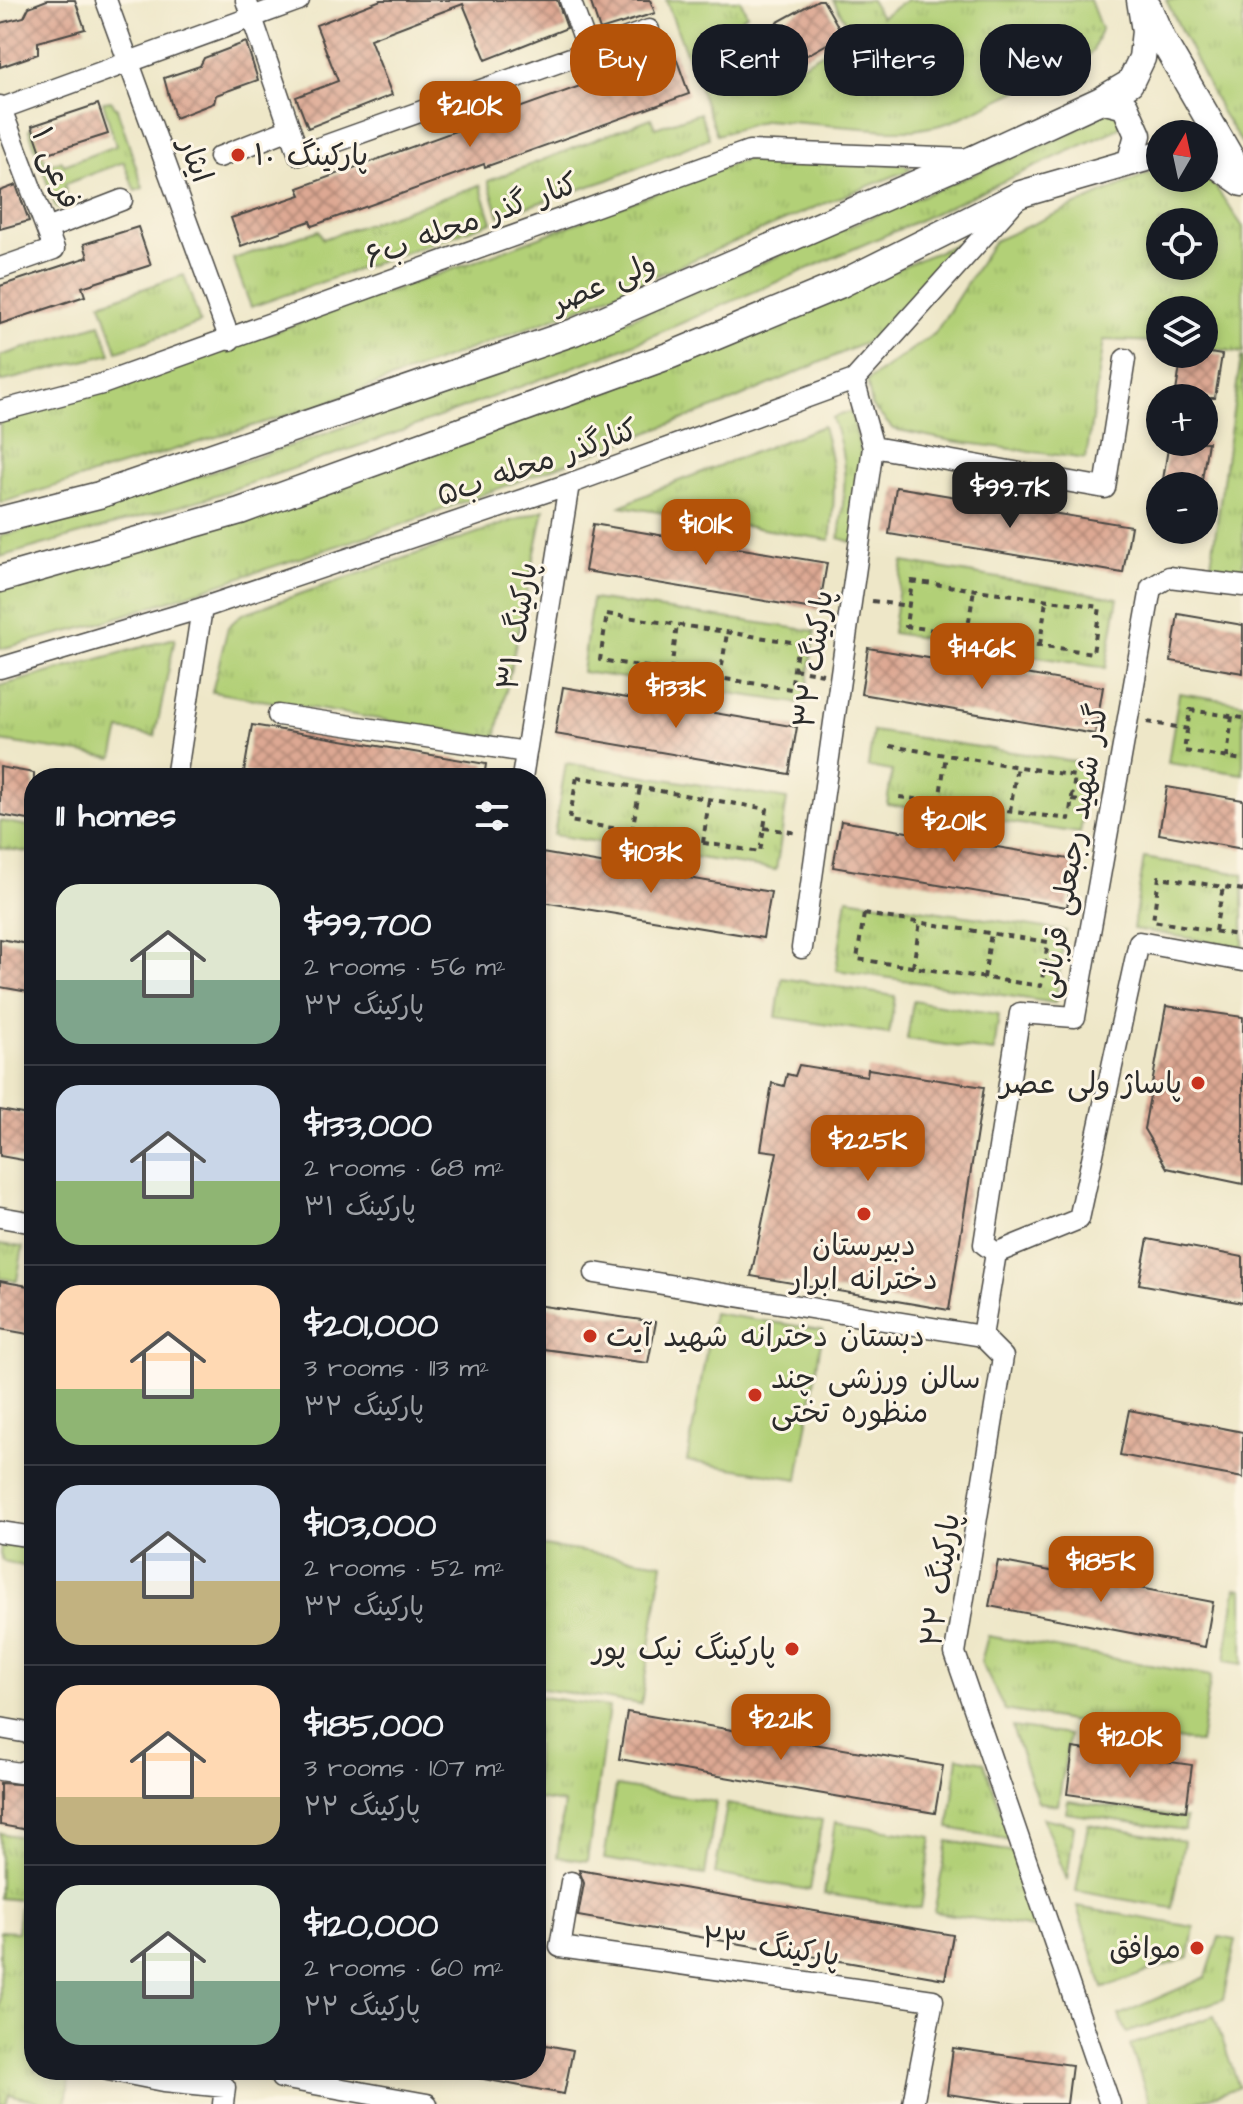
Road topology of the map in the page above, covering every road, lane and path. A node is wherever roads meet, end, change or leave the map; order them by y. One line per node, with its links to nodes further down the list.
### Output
1 (106, 0): 8 (street, ایثار)
2 (299, 0): 5 (street)
3 (570, 0): 6 (street)
4 (1142, 0): 9 (main road, ولی عصر); 17 (main road)
5 (249, 9): 8 (street); 11 (street)
6 (579, 24)
7 (570, 59): 11 (street)
8 (129, 64): 10 (street); 22 (street, ایثار)
9 (1101, 100): 14 (main road, ولی عصر); 15 (main road)
10 (0, 108): 20 (street, فرعی ۱)
11 (290, 129): 12 (street)
12 (219, 157)
13 (1146, 157): 15 (main road)
14 (973, 159): 22 (street, کنار گذر محله ب۶); 28 (main road, ولی عصر)
15 (1131, 160): 18 (main road)
16 (1218, 166): 17 (main road)
17 (1243, 181)
18 (1021, 194): 24 (street, کنارگذر محله ب۵); 29 (main road)
19 (122, 200): 20 (street)
20 (47, 229): 21 (street, فرعی ۱)
21 (0, 268)
22 (230, 340): 25 (street, کنار گذر محله ب۶)
23 (1125, 359): 26 (street)
24 (854, 380): 26 (street, پارکینگ ۳۲); 27 (street, کنارگذر محله ب۵)
25 (0, 411)
26 (873, 447): 32 (street, پارکینگ ۳۲)
27 (569, 484): 35 (street, کنارگذر محله ب۵); 51 (street, پارکینگ ۳۱)
28 (0, 520)
29 (0, 579)
30 (1243, 586): 48 (street, گذر شهید رجبعلی قربانی)
31 (974, 589): 33 (path); 34 (path); 38 (path)
32 (852, 598): 34 (path); 44 (street, پارکینگ ۳۲)
33 (1046, 600): 39 (path); 39 (path)
34 (909, 606): 38 (path)
35 (202, 608): 40 (street, کنارگذر محله ب۵); 56 (street)
36 (677, 625): 37 (path); 42 (path); 42 (path)
37 (727, 632): 41 (path); 43 (path)
38 (967, 635): 39 (path)
39 (1040, 645)
40 (0, 668)
41 (794, 669): 43 (path); 44 (path)
42 (671, 671): 43 (path)
43 (720, 678)
44 (840, 678): 65 (street, پارکینگ ۳۲)
45 (278, 715): 51 (street)
46 (1232, 716): 47 (path); 49 (path); 53 (path)
47 (1243, 718)
48 (1127, 719): 49 (path); 79 (street, گذر شهید رجبعلی قربانی)
49 (1188, 729): 53 (path)
50 (890, 746): 52 (path)
51 (526, 752): 57 (street, پارکینگ ۳۱)
52 (946, 755): 55 (path); 61 (path)
53 (1227, 758): 54 (path)
54 (1243, 760)
55 (1017, 766): 62 (path); 62 (path)
56 (178, 768)
57 (524, 768)
58 (640, 787): 60 (path); 64 (path); 64 (path)
59 (899, 797): 61 (path)
60 (709, 799): 63 (path); 66 (path)
61 (939, 802): 62 (path)
62 (1010, 812)
63 (764, 828): 65 (path); 66 (path)
64 (632, 831): 66 (path)
65 (818, 835): 73 (street, پارکینگ ۳۲)
66 (703, 843)
67 (1223, 887): 68 (path); 70 (path); 70 (path)
68 (1243, 890)
69 (920, 922): 71 (path); 75 (path); 75 (path)
70 (1215, 931): 72 (path)
71 (991, 933): 76 (path); 76 (path)
72 (1243, 936)
73 (802, 948)
74 (1243, 961): 79 (street)
75 (913, 967): 76 (path)
76 (984, 978)
77 (0, 1217): 78 (street)
78 (24, 1221)
79 (996, 1253): 81 (street)
80 (595, 1273): 81 (street)
81 (982, 1336): 94 (street, پارکینگ ۲۲)
82 (0, 1532): 83 (street)
83 (24, 1536)
84 (0, 1728): 85 (street)
85 (24, 1732)
86 (0, 1770): 87 (street)
87 (24, 1771)
88 (571, 1882): 93 (street, پارکینگ ۲۳)
89 (187, 2080): 91 (street)
90 (292, 2080): 92 (street)
91 (223, 2104)
92 (427, 2104)
93 (913, 2104)
94 (1110, 2104)

